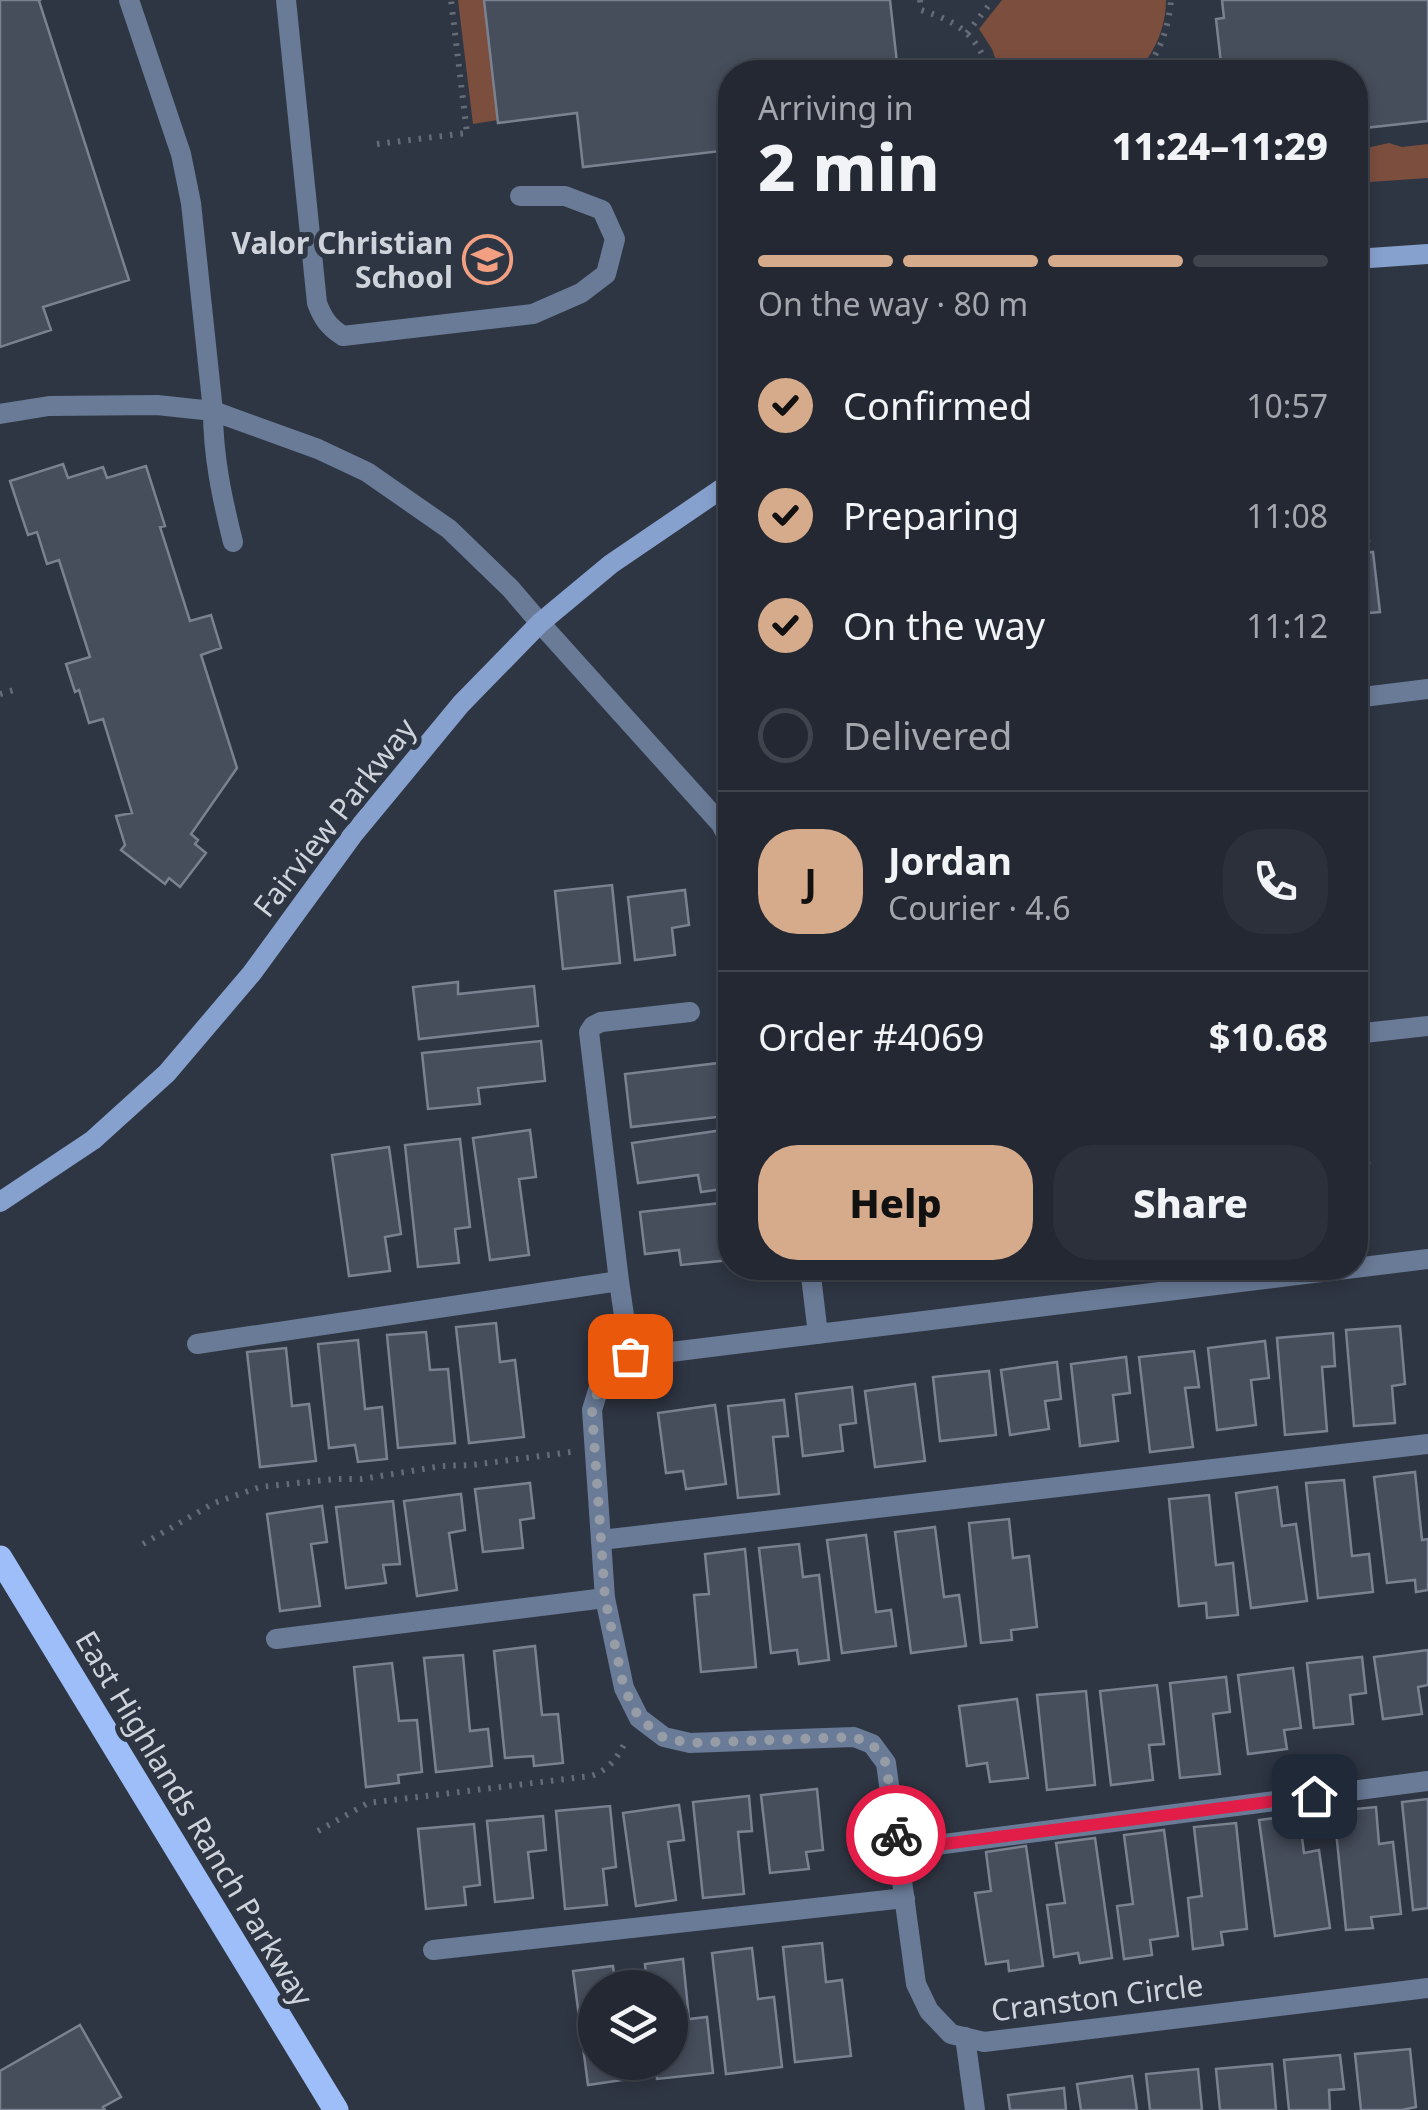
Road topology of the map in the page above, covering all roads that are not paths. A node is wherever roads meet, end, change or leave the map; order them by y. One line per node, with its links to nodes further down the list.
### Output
1 (128, 0): 6 (street)
2 (286, 0): 3 (street)
3 (520, 196)
4 (1428, 254): 5 (main road)
5 (1368, 257)
6 (212, 411): 7 (street); 9 (street); 10 (street)
7 (0, 414)
8 (718, 491): 10 (main road, Fairview Parkway)
9 (233, 542)
10 (540, 624): 13 (street); 17 (main road, Fairview Parkway)
11 (1428, 690): 12 (street)
12 (1368, 697)
13 (718, 821)
14 (690, 1012): 22 (street)
15 (1428, 1026): 16 (street)
16 (1368, 1033)
17 (0, 1202)
18 (1428, 1260): 19 (street)
19 (1368, 1267)
20 (811, 1280): 23 (street)
21 (1263, 1280): 23 (street)
22 (618, 1282): 24 (street); 25 (street)
23 (818, 1334): 25 (street)
24 (196, 1344)
25 (630, 1356): 27 (street)
26 (1428, 1444): 27 (street)
27 (601, 1540): 29 (street)
28 (0, 1558): 37 (main road, East Highlands Ranch Parkway)
29 (605, 1598): 30 (street); 32 (street, Cranston Circle)
30 (276, 1640)
31 (1428, 1781): 32 (street)
32 (898, 1850): 33 (street, Cranston Circle)
33 (904, 1898): 34 (street); 36 (street, Cranston Circle)
34 (433, 1950)
35 (1428, 1988): 36 (street, Cranston Circle)
36 (966, 2038): 38 (street)
37 (336, 2110)
38 (975, 2110)

